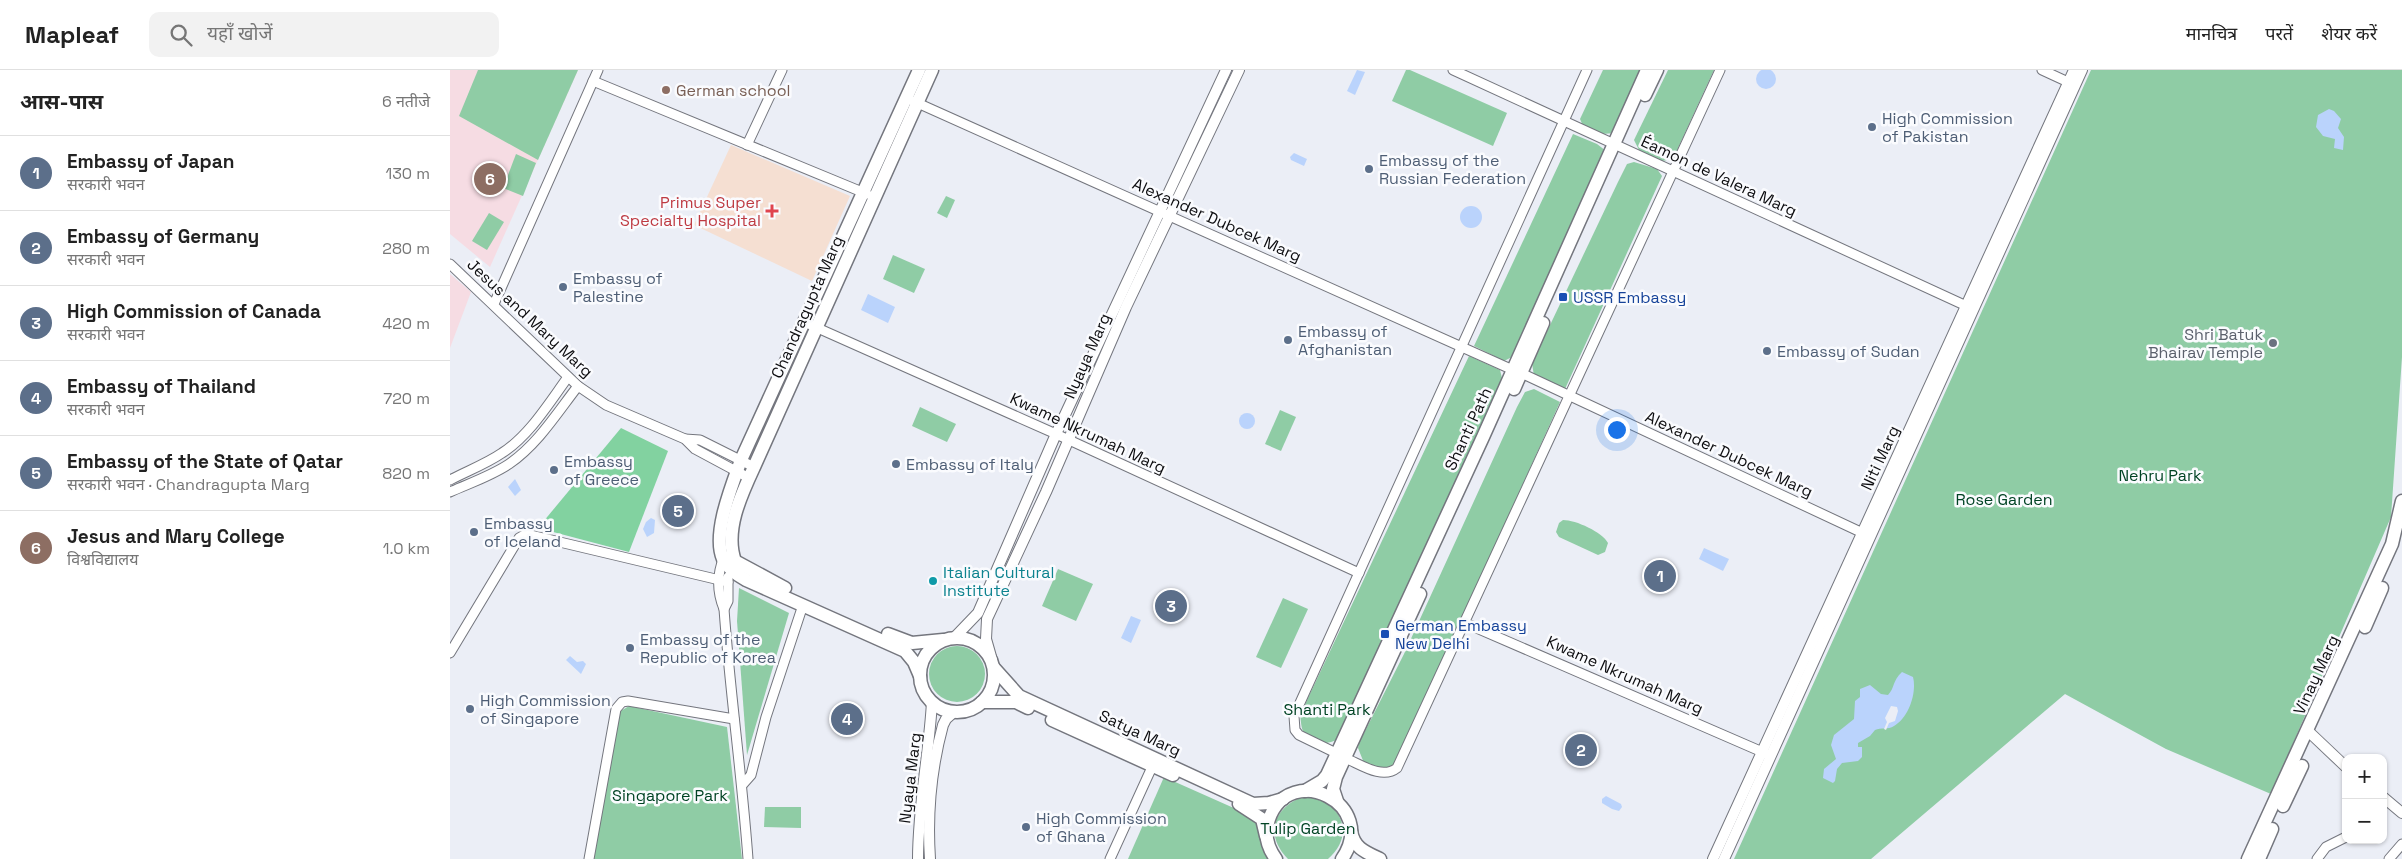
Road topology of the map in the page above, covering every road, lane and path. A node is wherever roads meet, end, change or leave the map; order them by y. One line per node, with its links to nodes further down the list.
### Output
1 (598, 70): 15 (street)
2 (782, 70): 19 (street)
3 (919, 70): 17 (main road, Chandragupta Marg)
4 (932, 70): 17 (main road, Chandragupta Marg)
5 (1226, 70): 23 (street, Nyaya Marg)
6 (1239, 70): 23 (street, Nyaya Marg)
7 (1453, 70): 18 (street, Éamon de Valera Marg)
8 (1587, 70): 18 (street)
9 (1647, 70): 20 (main road, Shanti Path)
10 (1657, 70): 20 (main road, Shanti Path)
11 (1720, 70): 21 (street)
12 (2042, 70): 16 (street)
13 (2074, 70): 16 (street, Niti Marg)
14 (2082, 70): 26 (street, Niti Marg)
15 (594, 81): 19 (street); 25 (street)
16 (2068, 82): 26 (street, Niti Marg)
17 (912, 100): 22 (main road, Chandragupta Marg); 23 (street, Alexander Dubcek Marg)
18 (1563, 121): 20 (street, Éamon de Valera Marg); 29 (street)
19 (747, 145): 22 (street)
20 (1617, 146): 21 (street, Éamon de Valera Marg); 30 (main road, Shanti Path)
21 (1673, 172): 26 (street, Éamon de Valera Marg); 33 (street)
22 (869, 194): 27 (main road, Chandragupta Marg); 28 (main road, Chandragupta Marg)
23 (1166, 213): 29 (street, Alexander Dubcek Marg); 35 (street, Nyaya Marg); 37 (street, Nyaya Marg)
24 (450, 264): 25 (street, Jesus and Mary Marg)
25 (494, 304): 31 (street, Jesus and Mary Marg)
26 (1969, 307): 43 (street, Niti Marg)
27 (804, 322): 28 (street, Kwame Nkrumah Marg); 38 (main road, Chandragupta Marg)
28 (817, 328): 35 (street, Kwame Nkrumah Marg); 39 (main road, Chandragupta Marg)
29 (1462, 347): 30 (street, Alexander Dubcek Marg); 46 (street)
30 (1517, 372): 33 (street, Alexander Dubcek Marg); 60 (main road, Shanti Path)
31 (568, 377): 32 (street, Jesus and Mary Marg); 34 (street)
32 (578, 386): 36 (street); 38 (street, Jesus and Mary Marg)
33 (1569, 396): 43 (street, Alexander Dubcek Marg); 49 (street)
34 (527, 430): 36 (street); 40 (street)
35 (1056, 434): 37 (street, Kwame Nkrumah Marg); 50 (street, Nyaya Marg)
36 (537, 440): 41 (street)
37 (1068, 440): 46 (street, Kwame Nkrumah Marg); 52 (street, Nyaya Marg)
38 (739, 466): 39 (street, Jesus and Mary Marg); 45 (main road, Chandragupta Marg)
39 (751, 472): 45 (main road, Chandragupta Marg)
40 (450, 480)
41 (450, 492)
42 (2402, 501): 58 (main road, Vinay Marg)
43 (1866, 534): 59 (street, Niti Marg)
44 (2402, 539): 58 (main road, Vinay Marg)
45 (730, 558): 47 (street); 48 (main road); 50 (main road)
46 (1359, 573): 60 (street)
47 (724, 581): 51 (street); 57 (street)
48 (803, 605): 53 (main road); 63 (street)
49 (1465, 623): 59 (street, Kwame Nkrumah Marg); 60 (street)
50 (949, 639): 52 (main road); 53 (main road)
51 (450, 653)
52 (993, 664): 55 (main road); 65 (main road, Satya Marg)
53 (920, 676): 54 (main road)
54 (932, 702): 56 (main road); 75 (street, Nyaya Marg)
55 (982, 702): 56 (main road); 62 (main road, Satya Marg)
56 (954, 711): 76 (street, Nyaya Marg)
57 (734, 719): 63 (street); 73 (street)
58 (2311, 734): 61 (street); 83 (main road, Vinay Marg); 84 (main road, Vinay Marg)
59 (1768, 754): 81 (street, Niti Marg); 82 (street, Niti Marg)
60 (1340, 755): 64 (main road, Shanti Path); 67 (main road, Shanti Path)
61 (2342, 763)
62 (1152, 767): 70 (main road, Satya Marg); 77 (street)
63 (743, 784): 74 (street)
64 (1305, 791): 65 (main road, Satya Marg); 67 (main road)
65 (1283, 799): 70 (main road)
66 (2385, 799): 68 (street)
67 (1337, 802): 69 (main road)
68 (2402, 813)
69 (1351, 831): 79 (main road); 80 (main road)
70 (1266, 836): 78 (main road, Satya Marg)
71 (2342, 839): 85 (street)
72 (2402, 844): 86 (street)
73 (589, 859)
74 (748, 859)
75 (918, 859)
76 (930, 859)
77 (1110, 859)
78 (1276, 859)
79 (1342, 859)
80 (1380, 859)
81 (1713, 859)
82 (1724, 859)
83 (2248, 859)
84 (2260, 859)
85 (2317, 859)
86 (2389, 859)

